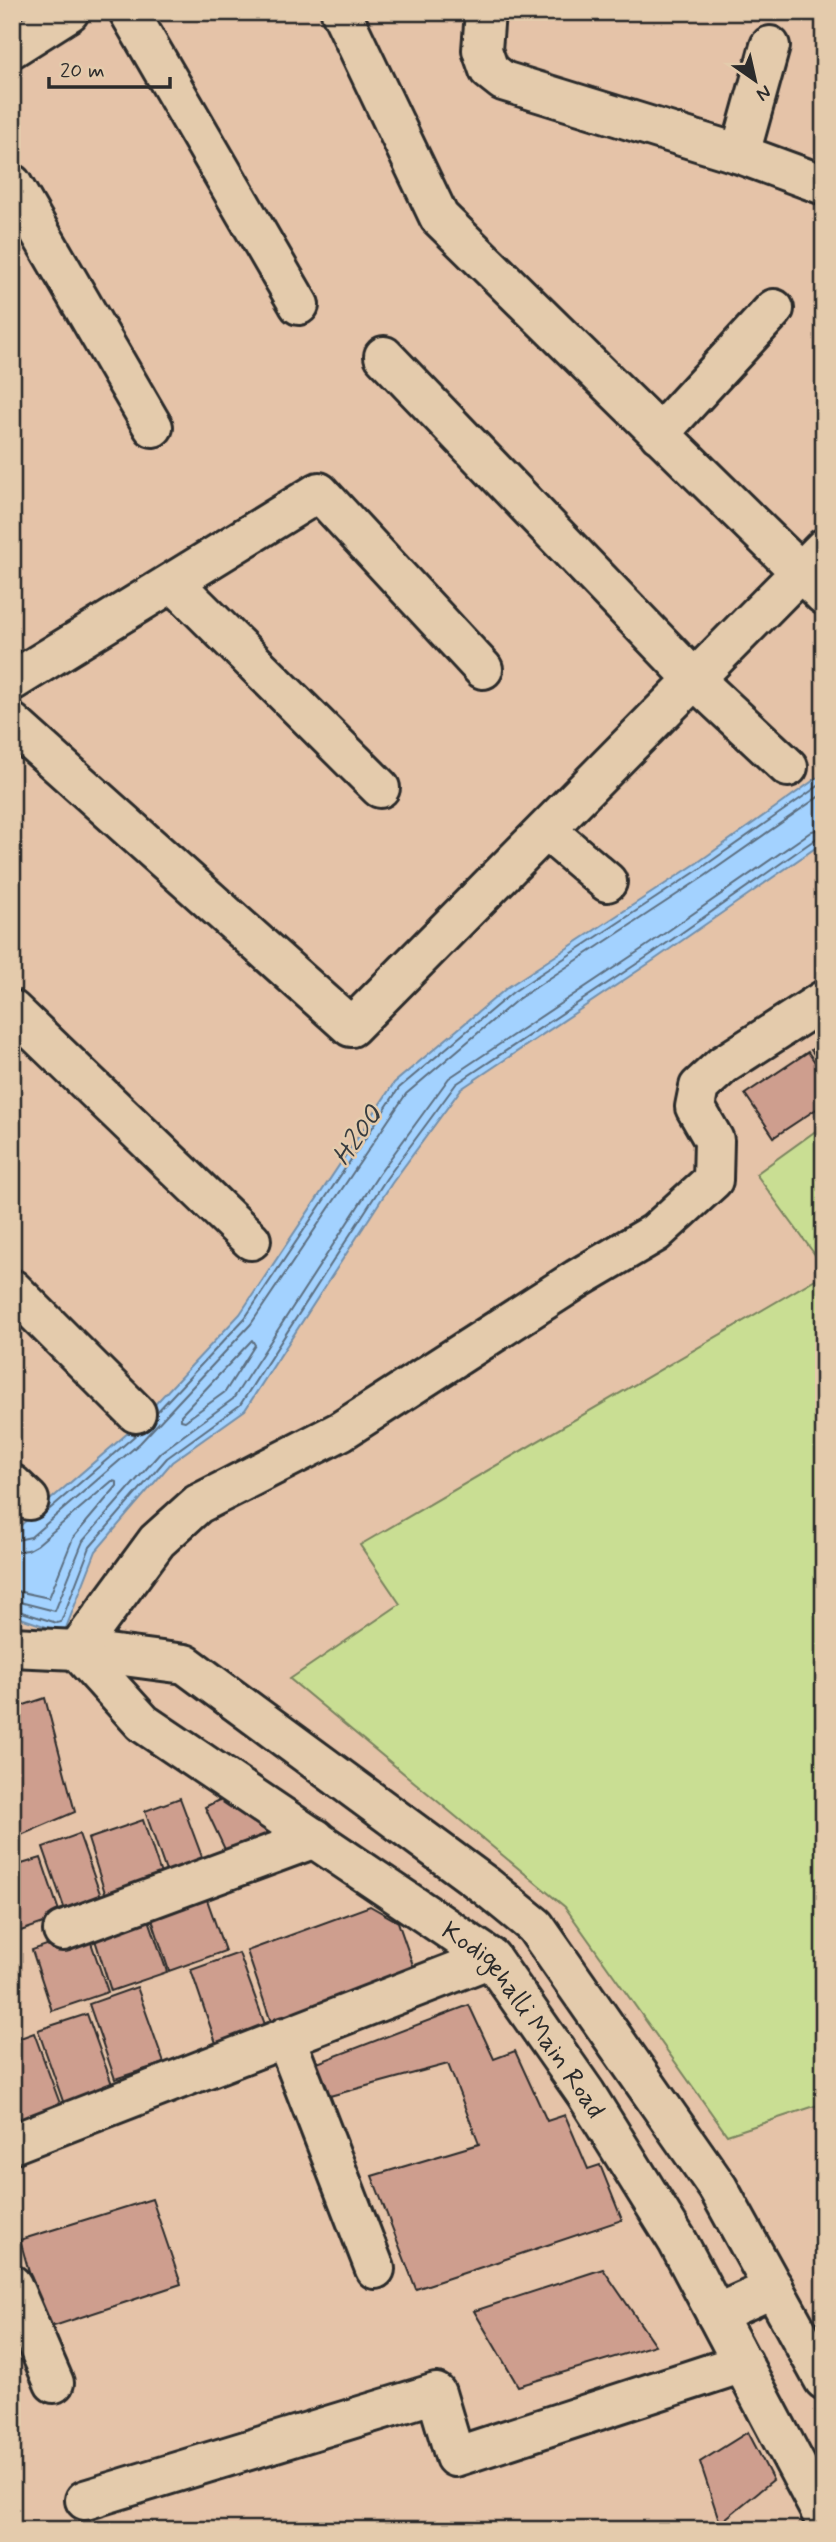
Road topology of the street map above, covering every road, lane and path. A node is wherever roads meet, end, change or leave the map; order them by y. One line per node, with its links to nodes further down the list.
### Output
1 (69, 12): 6 (street)
2 (129, 12): 10 (street)
3 (341, 12): 14 (street)
4 (485, 12): 7 (street)
5 (770, 46): 7 (street)
6 (12, 48)
7 (740, 154): 9 (street)
8 (12, 184): 13 (street)
9 (824, 185)
10 (299, 305)
11 (774, 309): 14 (street)
12 (384, 356): 18 (street)
13 (153, 427)
14 (659, 434): 15 (street)
15 (816, 571): 18 (street)
16 (174, 583): 17 (street); 19 (street); 22 (street)
17 (483, 669)
18 (694, 679): 21 (street); 23 (street)
19 (12, 681)
20 (12, 723): 23 (street)
21 (788, 767)
22 (380, 788)
23 (546, 830): 24 (street)
24 (607, 882)
25 (824, 1000): 31 (street)
26 (12, 1010): 27 (street)
27 (251, 1240)
28 (12, 1289): 29 (street)
29 (136, 1413)
30 (12, 1647): 31 (street)
31 (77, 1650): 32 (street, Kodigehalli Main Road); 39 (street)
32 (314, 1838): 33 (street); 34 (street, Kodigehalli Main Road)
33 (63, 1931)
34 (491, 1958): 35 (street); 40 (street, Kodigehalli Main Road)
35 (285, 2037): 36 (street); 37 (street)
36 (12, 2144)
37 (375, 2269)
38 (12, 2285): 43 (street)
39 (774, 2288): 40 (street); 42 (street)
40 (716, 2314): 41 (street, Kodigehalli Main Road)
41 (743, 2362): 44 (street); 45 (street, Kodigehalli Main Road)
42 (824, 2380)
43 (54, 2383)
44 (85, 2500)
45 (824, 2518)

